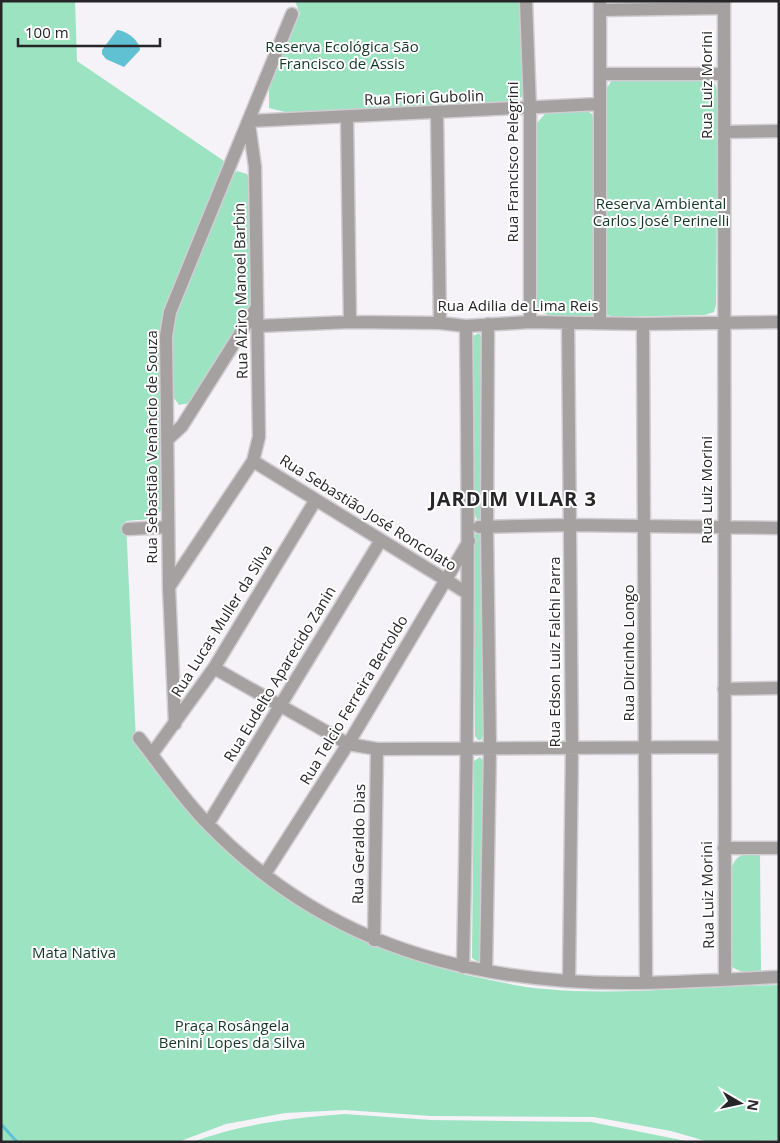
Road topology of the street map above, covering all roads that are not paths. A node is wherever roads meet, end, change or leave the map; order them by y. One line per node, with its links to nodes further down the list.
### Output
1 (526, 1): 8 (street, Rua Francisco Pelegrini)
2 (724, 5): 3 (street); 6 (street, Rua Luiz Morini)
3 (600, 6): 5 (street)
4 (292, 14): 11 (street, Rua Sebastião Venâncio de Souza)
5 (600, 74): 6 (street); 7 (street)
6 (724, 74): 13 (street, Rua Luiz Morini)
7 (599, 104): 8 (street, Rua Fiori Gubolin); 17 (street)
8 (530, 109): 9 (street, Rua Fiori Gubolin); 16 (street, Rua Francisco Pelegrini)
9 (437, 114): 10 (street, Rua Fiori Gubolin); 20 (street)
10 (347, 117): 11 (street, Rua Fiori Gubolin); 15 (street)
11 (249, 121): 14 (street, Rua Alziro Manoel Barbin); 26 (street, Rua Sebastião Venâncio de Souza)
12 (779, 131): 13 (street)
13 (724, 132): 18 (street, Rua Luiz Morini)
14 (256, 307): 24 (street, Rua Alziro Manoel Barbin); 26 (street)
15 (350, 322): 20 (street, Rua Adilia de Lima Reis); 24 (street, Rua Adilia de Lima Reis)
16 (530, 322): 21 (street, Rua Adilia de Lima Reis); 22 (street, Rua Adilia de Lima Reis)
17 (600, 322): 21 (street, Rua Adilia de Lima Reis); 23 (street, Rua Adilia de Lima Reis)
18 (724, 322): 19 (street, Rua Adilia de Lima Reis); 23 (street, Rua Adilia de Lima Reis); 34 (street, Rua Luiz Morini)
19 (779, 322)
20 (440, 323): 25 (street, Rua Adilia de Lima Reis)
21 (568, 323): 29 (street, Rua Edson Luiz Falchi Parra)
22 (488, 324): 25 (street, Rua Adilia de Lima Reis); 33 (street)
23 (643, 324): 30 (street, Rua Dircinho Longo)
24 (258, 326): 27 (street, Rua Alziro Manoel Barbin)
25 (466, 326): 32 (street)
26 (167, 440): 31 (street, Rua Sebastião Venâncio de Souza)
27 (253, 461): 28 (street, Rua Sebastião José Roncolato); 40 (street, Rua Alziro Manoel Barbin)
28 (315, 501): 37 (street, Rua Sebastião José Roncolato); 42 (street, Rua Lucas Muller da Silva)
29 (570, 525): 30 (street); 33 (street); 49 (street, Rua Edson Luiz Falchi Parra)
30 (645, 526): 34 (street); 50 (street, Rua Dircinho Longo)
31 (168, 527): 36 (street); 40 (street, Rua Sebastião Venâncio de Souza)
32 (469, 527): 33 (street); 38 (street)
33 (487, 527): 53 (street)
34 (724, 528): 35 (street); 43 (street, Rua Luiz Morini)
35 (779, 528)
36 (128, 529)
37 (381, 540): 39 (street, Rua Sebastião José Roncolato); 45 (street, Rua Eudelto Aparecido Zanin)
38 (469, 541): 39 (street, Rua Telcio Ferreira Bertoldo); 41 (street)
39 (444, 579): 41 (street, Rua Sebastião José Roncolato); 48 (street, Rua Telcio Ferreira Bertoldo)
40 (169, 587): 46 (street, Rua Sebastião Venâncio de Souza)
41 (467, 593): 52 (street)
42 (214, 668): 45 (street); 46 (street, Rua Lucas Muller da Silva)
43 (724, 688): 44 (street); 51 (street, Rua Luiz Morini)
44 (779, 688)
45 (280, 706): 48 (street); 56 (street, Rua Eudelto Aparecido Zanin)
46 (175, 724): 55 (street, Rua Lucas Muller da Silva)
47 (139, 738): 55 (street)
48 (348, 744): 54 (street); 59 (street, Rua Telcio Ferreira Bertoldo)
49 (572, 747): 50 (street); 53 (street); 65 (street, Rua Edson Luiz Falchi Parra)
50 (646, 747): 51 (street); 66 (street, Rua Dircinho Longo)
51 (724, 747): 57 (street, Rua Luiz Morini)
52 (468, 748): 53 (street); 54 (street); 61 (street)
53 (490, 748): 62 (street)
54 (377, 749): 60 (street, Rua Geraldo Dias)
55 (152, 754): 56 (street)
56 (208, 824): 59 (street)
57 (724, 848): 58 (street); 64 (street, Rua Luiz Morini)
58 (779, 848)
59 (265, 874): 60 (street)
60 (374, 940): 61 (street)
61 (463, 967): 62 (street)
62 (486, 970): 65 (street)
63 (779, 977): 64 (street)
64 (725, 979): 66 (street)
65 (569, 981): 66 (street)
66 (646, 981)

